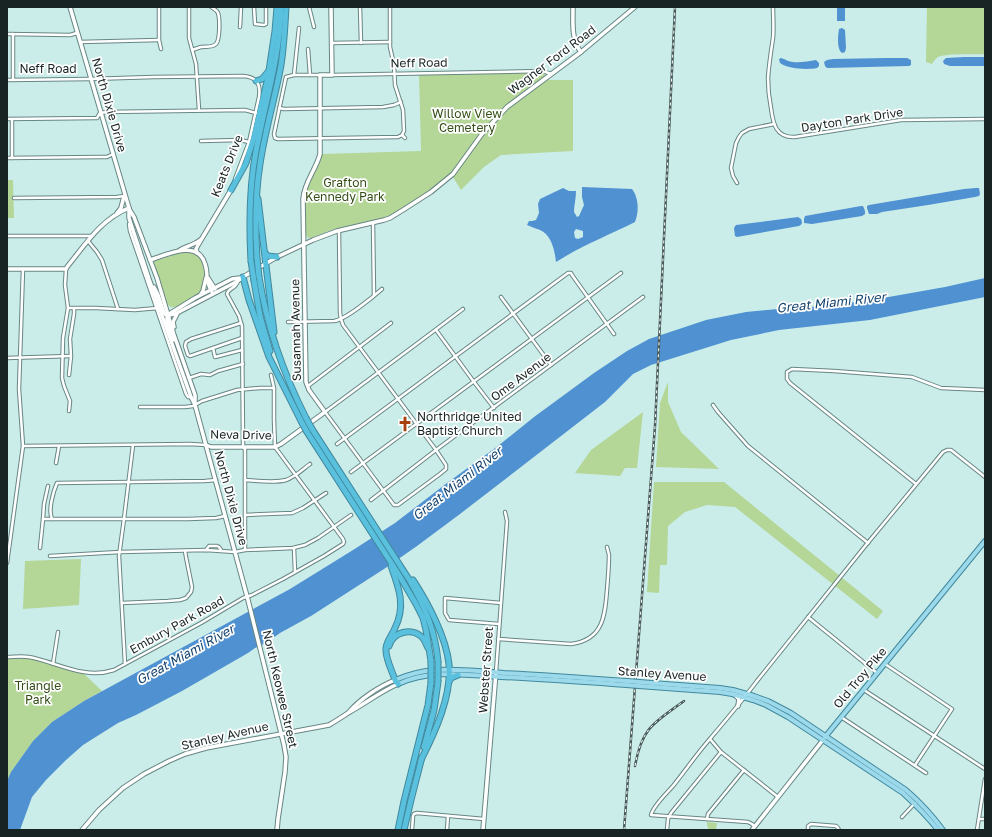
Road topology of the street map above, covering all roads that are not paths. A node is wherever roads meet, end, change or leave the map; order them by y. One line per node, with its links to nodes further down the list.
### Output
1 (70, 7): 21 (main road, North Dixie Drive)
2 (159, 7): 24 (street)
3 (188, 7): 30 (street)
4 (211, 7): 30 (street)
5 (241, 7): 18 (street)
6 (254, 7): 7 (street)
7 (266, 7)
8 (277, 7): 33 (highway)
9 (281, 7): 143 (highway, bridge)
10 (286, 7): 65 (highway)
11 (309, 7): 19 (street)
12 (331, 7): 27 (main road)
13 (360, 7): 28 (street)
14 (390, 7): 26 (street)
15 (573, 7): 32 (main road)
16 (636, 7): 32 (main road, Wagner Ford Road)
17 (773, 7): 54 (street)
18 (240, 27)
19 (314, 27)
20 (299, 28): 39 (street)
21 (77, 33): 23 (street); 25 (main road, North Dixie Drive)
22 (7, 34): 23 (street)
23 (13, 34): 43 (street)
24 (159, 40): 25 (street); 29 (street)
25 (80, 42): 41 (main road, North Dixie Drive)
26 (390, 42): 28 (street); 34 (street)
27 (331, 43): 28 (street); 38 (main road)
28 (360, 43)
29 (161, 49)
30 (192, 50): 40 (street)
31 (308, 50): 36 (street)
32 (581, 52): 35 (main road, Wagner Ford Road)
33 (269, 69): 44 (highway); 64 (highway)
34 (395, 74): 35 (street, Neff Road); 38 (street, Neff Road); 45 (street)
35 (551, 74): 70 (main road, Wagner Ford Road)
36 (310, 75): 37 (street, Neff Road); 39 (street, Neff Road)
37 (320, 75): 38 (main road, Neff Road); 47 (main road, Susannah Avenue)
38 (332, 75)
39 (294, 76): 46 (street, Neff Road)
40 (196, 77): 41 (street, Neff Road); 44 (street, Neff Road); 48 (street)
41 (90, 79): 43 (street, Neff Road); 49 (main road, North Dixie Drive)
42 (7, 80): 43 (street, Neff Road)
43 (13, 80)
44 (256, 81): 50 (street, Keats Drive)
45 (402, 102): 47 (street); 55 (street)
46 (279, 108): 47 (street); 57 (street)
47 (320, 108): 57 (main road, Susannah Avenue)
48 (199, 110): 49 (street); 50 (street)
49 (100, 112): 52 (street); 60 (main road, North Dixie Drive)
50 (256, 113): 59 (street, Keats Drive)
51 (7, 119): 52 (street)
52 (12, 119): 62 (street)
53 (985, 119): 54 (street, Dayton Park Drive)
54 (774, 124): 63 (street)
55 (402, 135): 56 (street); 57 (street)
56 (405, 138)
57 (321, 139): 78 (main road, Susannah Avenue)
58 (201, 141): 59 (street)
59 (249, 142): 64 (street, Keats Drive)
60 (113, 154): 62 (street); 66 (main road, North Dixie Drive)
61 (7, 158): 62 (street)
62 (12, 158)
63 (737, 183)
64 (231, 190): 76 (main road, Keats Drive)
65 (256, 192): 81 (highway); 124 (highway, bridge)
66 (124, 196): 67 (street); 68 (main road, North Dixie Drive); 69 (main road)
67 (14, 198)
68 (128, 208): 69 (main road); 71 (main road, North Dixie Drive); 72 (main road, North Dixie Drive)
69 (115, 215): 75 (main road)
70 (373, 223): 73 (main road, Wagner Ford Road); 99 (street)
71 (131, 224): 72 (main road); 88 (main road, North Dixie Drive)
72 (138, 229): 83 (main road, North Dixie Drive)
73 (339, 231): 78 (main road, Wagner Ford Road); 114 (street)
74 (7, 236): 75 (street)
75 (91, 236): 77 (main road)
76 (201, 240): 79 (main road); 80 (main road, Keats Drive)
77 (87, 241): 87 (main road); 109 (street)
78 (304, 244): 82 (main road, Wagner Ford Road); 116 (main road, Susannah Avenue)
79 (178, 251): 80 (main road); 83 (main road)
80 (197, 253): 90 (main road)
81 (265, 253): 82 (highway); 84 (highway)
82 (277, 257): 84 (main road, Wagner Ford Road)
83 (150, 260): 95 (main road, North Dixie Drive)
84 (266, 263): 91 (main road, Wagner Ford Road); 124 (highway)
85 (7, 269): 86 (main road)
86 (23, 269): 87 (main road); 134 (street)
87 (66, 269): 106 (street)
88 (145, 270): 93 (main road, North Dixie Drive); 95 (main road); 107 (street)
89 (621, 273): 102 (street)
90 (207, 275): 97 (main road); 98 (main road)
91 (243, 277): 92 (main road, Wagner Ford Road); 97 (main road, Wagner Ford Road); 143 (highway)
92 (238, 281): 94 (main road, Wagner Ford Road); 117 (street)
93 (151, 283): 107 (main road, North Dixie Drive); 113 (main road)
94 (232, 284): 97 (main road); 104 (main road, Wagner Ford Road)
95 (159, 285): 103 (main road, North Dixie Drive)
96 (382, 289): 99 (street)
97 (213, 290): 98 (main road, Wagner Ford Road); 104 (main road)
98 (199, 296): 105 (main road, Wagner Ford Road)
99 (374, 296): 114 (street)
100 (501, 297): 112 (street)
101 (644, 297): 119 (street, Ome Avenue)
102 (588, 298): 112 (street); 119 (street); 125 (street)
103 (165, 304): 105 (main road); 113 (main road, North Dixie Drive)
104 (192, 305): 111 (main road, Wagner Ford Road)
105 (180, 307): 113 (main road, Wagner Ford Road)
106 (68, 308): 108 (street); 132 (street)
107 (158, 308): 109 (street); 126 (main road, North Dixie Drive); 141 (street)
108 (74, 309): 109 (street); 130 (street)
109 (118, 309)
110 (463, 309): 120 (street, Neva Drive)
111 (177, 313): 113 (main road, Wagner Ford Road); 121 (main road)
112 (513, 313): 125 (street); 131 (street)
113 (168, 315): 121 (main road, North Dixie Drive); 126 (main road)
114 (341, 319): 116 (street); 127 (street)
115 (288, 322): 116 (street)
116 (306, 322): 144 (main road, Susannah Avenue)
117 (241, 323): 123 (street); 128 (street)
118 (391, 323): 127 (street)
119 (607, 324): 122 (street); 136 (street, Ome Avenue)
120 (436, 330): 131 (street); 137 (street, Neva Drive)
121 (174, 332): 140 (main road, North Dixie Drive)
122 (614, 334)
123 (242, 338): 128 (street); 129 (street)
124 (274, 339): 155 (highway)
125 (532, 339): 136 (street); 142 (street)
126 (173, 347): 141 (main road, North Dixie Drive)
127 (360, 347): 137 (street); 144 (street)
128 (213, 348): 129 (street)
129 (242, 350): 135 (street)
130 (71, 356): 132 (street); 138 (street)
131 (456, 356): 142 (street); 148 (street)
132 (63, 357): 134 (street); 153 (street)
133 (7, 358): 134 (street)
134 (20, 358): 162 (street)
135 (243, 364): 140 (street); 146 (street)
136 (551, 365): 152 (street, Ome Avenue)
137 (378, 372): 148 (street); 154 (street, Neva Drive)
138 (69, 375)
139 (271, 375): 145 (street)
140 (189, 378): 149 (main road, North Dixie Drive)
141 (182, 379): 149 (main road, North Dixie Drive)
142 (474, 382): 152 (street); 156 (street)
143 (284, 386): 155 (highway)
144 (307, 386): 154 (main road, Susannah Avenue)
145 (274, 388): 146 (street); 164 (street)
146 (243, 389): 149 (street); 163 (street)
147 (985, 390): 175 (street)
148 (398, 398): 156 (street); 157 (street)
149 (195, 404): 151 (street); 161 (main road, North Dixie Drive)
150 (713, 405): 191 (street)
151 (140, 407)
152 (494, 408): 165 (street, Ome Avenue)
153 (69, 411)
154 (325, 412): 157 (street, Susannah Avenue); 164 (main road, Neva Drive)
155 (304, 420): 188 (highway, bridge); 188 (highway, bridge)
156 (417, 424): 165 (street); 168 (street)
157 (344, 438): 158 (street); 168 (street, Susannah Avenue)
158 (337, 444)
159 (59, 445): 160 (street, Neva Drive); 162 (street, Neva Drive); 166 (street)
160 (134, 445): 161 (street, Neva Drive); 174 (street)
161 (206, 445): 163 (main road, Neva Drive); 172 (main road, North Dixie Drive)
162 (22, 446): 200 (street)
163 (244, 447): 164 (main road, Neva Drive); 173 (street)
164 (275, 447): 170 (street)
165 (436, 450): 177 (street, Ome Avenue); 177 (street, Susannah Avenue)
166 (56, 463)
167 (310, 464): 170 (street)
168 (363, 464): 169 (street); 177 (street, Susannah Avenue)
169 (352, 472)
170 (295, 475): 173 (street); 179 (street)
171 (985, 477): 175 (street)
172 (216, 480): 174 (street); 184 (main road, North Dixie Drive)
173 (245, 480): 183 (street)
174 (129, 482): 186 (street); 187 (street)
175 (916, 484): 191 (street)
176 (48, 486): 185 (street)
177 (383, 491): 180 (street, Ome Avenue)
178 (326, 493): 179 (street)
179 (314, 500): 183 (street); 189 (street)
180 (371, 500)
181 (505, 512): 204 (street, Webster Street)
182 (351, 514): 189 (street)
183 (245, 515): 195 (street)
184 (226, 516): 186 (street); 198 (main road, North Dixie Drive)
185 (43, 519): 187 (street); 193 (street)
186 (124, 519): 187 (street); 197 (street)
187 (52, 520)
188 (368, 522): 202 (highway); 202 (highway)
189 (334, 526): 194 (street); 201 (street, Embury Park Road)
190 (985, 541): 215 (main road, Old Troy Pike)
191 (868, 543): 206 (street)
192 (607, 547): 210 (street)
193 (40, 548)
194 (294, 548): 195 (street); 201 (street)
195 (245, 550): 198 (street)
196 (185, 551): 197 (street); 198 (street); 205 (street)
197 (120, 552): 199 (street); 205 (street)
198 (235, 552): 203 (main road, North Dixie Drive)
199 (50, 556)
200 (7, 563)
201 (295, 572): 203 (street, Embury Park Road)
202 (401, 574): 211 (highway); 216 (highway); 220 (highway); 233 (highway, bridge)
203 (247, 596): 207 (main road, North Dixie Drive); 214 (street, Embury Park Road)
204 (501, 602): 208 (street, Webster Street); 208 (street)
205 (122, 603): 214 (street)
206 (808, 617): 217 (street); 225 (street)
207 (255, 624): 228 (main road, North Keowee Street)
208 (499, 624): 210 (street, Webster Street)
209 (58, 632): 213 (street)
210 (498, 639): 219 (street, Webster Street)
211 (431, 655): 220 (highway); 252 (highway, bridge)
212 (7, 657): 213 (street, Embury Park Road)
213 (53, 664): 214 (street, Embury Park Road)
214 (125, 664)
215 (885, 664): 217 (main road, Old Troy Pike); 229 (street)
216 (449, 672): 218 (main road, Stanley Avenue); 219 (main road, Stanley Avenue); 220 (main road, Stanley Avenue); 221 (highway)
217 (877, 673): 223 (main road, Old Troy Pike)
218 (458, 674): 219 (main road, Stanley Avenue); 221 (highway)
219 (495, 674): 222 (main road, Stanley Avenue, bridge); 244 (main road, Webster Street)
220 (397, 681): 228 (main road, Stanley Avenue)
221 (448, 683): 233 (highway)
222 (652, 685): 224 (main road, Stanley Avenue); 225 (main road, Stanley Avenue)
223 (864, 690): 227 (main road, Old Troy Pike); 229 (street)
224 (732, 694): 225 (main road, Stanley Avenue); 226 (main road)
225 (746, 695): 226 (street); 230 (main road, Stanley Avenue)
226 (738, 706): 231 (street)
227 (841, 717): 230 (main road, Old Troy Pike); 234 (street)
228 (282, 734): 250 (main road, Stanley Avenue); 251 (main road, North Keowee Street)
229 (934, 736): 234 (street); 235 (street)
230 (824, 738): 239 (main road, Old Troy Pike); 240 (main road, Stanley Avenue); 260 (main road, Stanley Avenue)
231 (710, 739): 232 (street); 242 (street)
232 (721, 752): 236 (street); 242 (street)
233 (421, 760): 253 (highway)
234 (915, 765): 237 (street)
235 (985, 769)
236 (744, 770): 239 (street); 245 (street)
237 (926, 773)
238 (985, 779): 246 (street)
239 (778, 797): 248 (main road, Old Troy Pike)
240 (914, 803): 243 (street); 259 (main road, Stanley Avenue)
241 (448, 816): 244 (street); 254 (street); 255 (street)
242 (669, 816): 245 (street); 257 (street)
243 (902, 817)
244 (484, 819): 256 (main road, Webster Street)
245 (707, 819): 248 (street)
246 (978, 819): 247 (street); 261 (street)
247 (985, 819)
248 (753, 828)
249 (838, 829): 258 (street)
250 (82, 830)
251 (277, 830)
252 (398, 830)
253 (404, 830)
254 (412, 830)
255 (447, 830)
256 (484, 830)
257 (667, 830)
258 (808, 830)
259 (938, 830)
260 (943, 830)
261 (976, 830)

